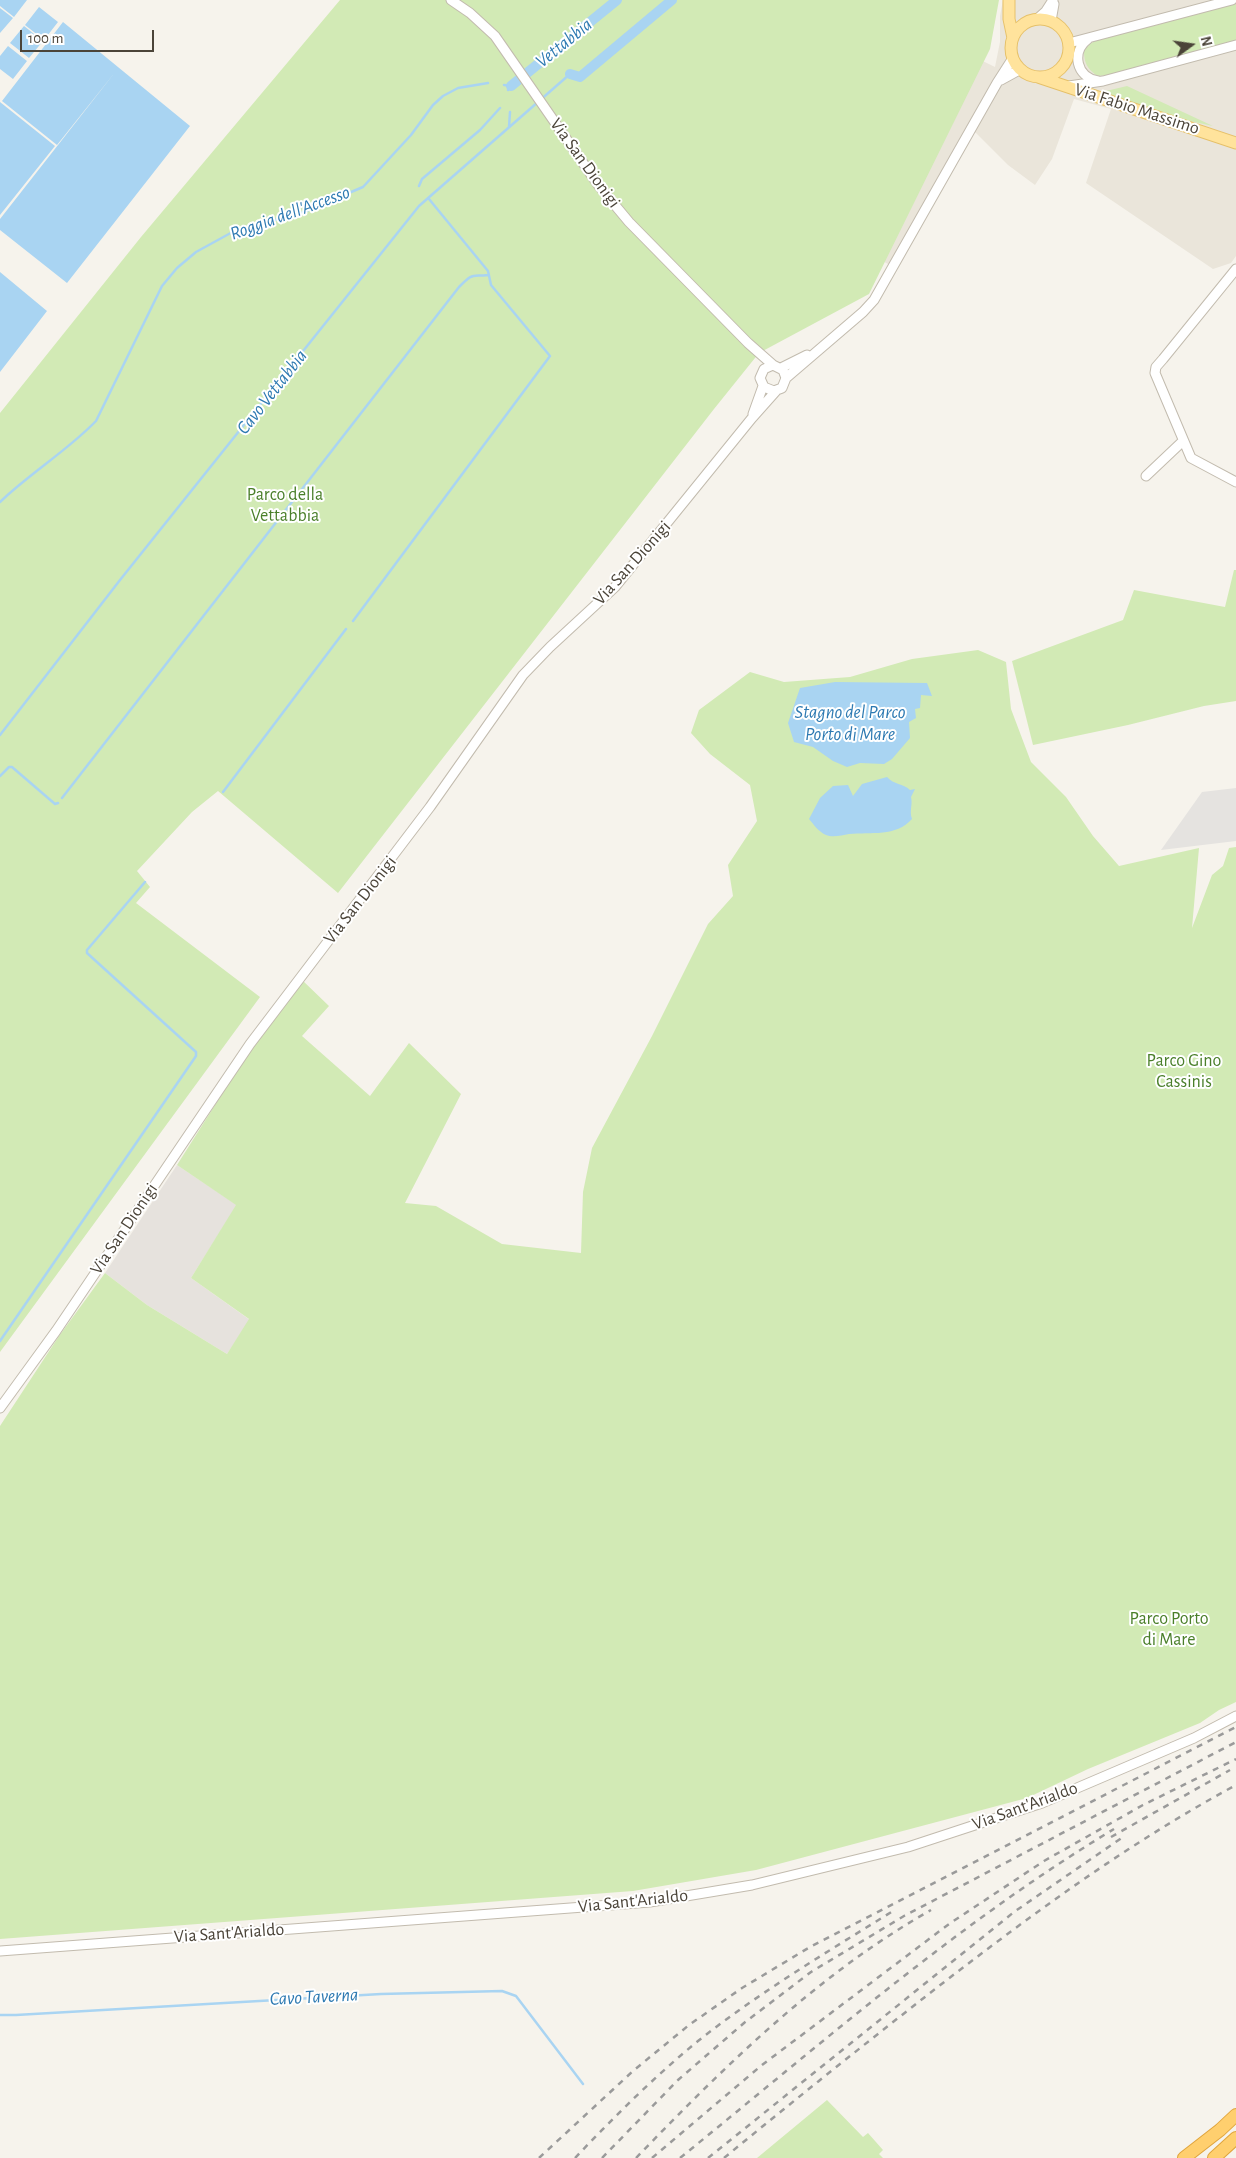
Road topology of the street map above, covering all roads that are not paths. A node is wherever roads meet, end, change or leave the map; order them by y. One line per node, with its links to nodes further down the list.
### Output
1 (451, 0): 19 (street, Via San Dionigi)
2 (1009, 0): 7 (main road)
3 (1054, 0): 5 (street); 6 (street)
4 (1232, 0): 8 (street)
5 (1037, 19): 6 (main road); 7 (main road)
6 (1050, 21): 9 (main road)
7 (1017, 24): 11 (main road)
8 (1090, 37): 9 (street); 14 (street)
9 (1069, 43): 13 (main road)
10 (1236, 45): 14 (street)
11 (1013, 58): 12 (main road); 15 (street, Via San Dionigi)
12 (1021, 69): 13 (main road); 15 (street)
13 (1038, 77): 16 (main road, Via Fabio Massimo)
14 (1099, 81): 16 (street)
15 (997, 83): 20 (street, Via San Dionigi)
16 (1066, 86): 17 (main road, Via Fabio Massimo)
17 (1236, 143)
18 (1236, 269): 27 (street)
19 (748, 343): 21 (street, Via San Dionigi); 22 (street, Via San Dionigi)
20 (815, 352): 21 (street, Via San Dionigi); 23 (street, Via San Dionigi)
21 (777, 366): 22 (street, Via San Dionigi); 23 (street, Via San Dionigi)
22 (763, 370): 24 (street, Via San Dionigi)
23 (786, 378): 25 (street, Via San Dionigi)
24 (763, 386): 25 (street); 26 (street, Via San Dionigi)
25 (776, 391): 26 (street, Via San Dionigi)
26 (752, 418): 30 (street, Via San Dionigi)
27 (1183, 441): 28 (street); 29 (street)
28 (1146, 476)
29 (1236, 482)
30 (0, 1408)
31 (1236, 1716): 32 (street, Via Sant'Arialdo)
32 (0, 1951)
33 (1236, 2115): 35 (highway)
34 (1236, 2138): 36 (highway)
35 (1184, 2157)
36 (1214, 2158)

